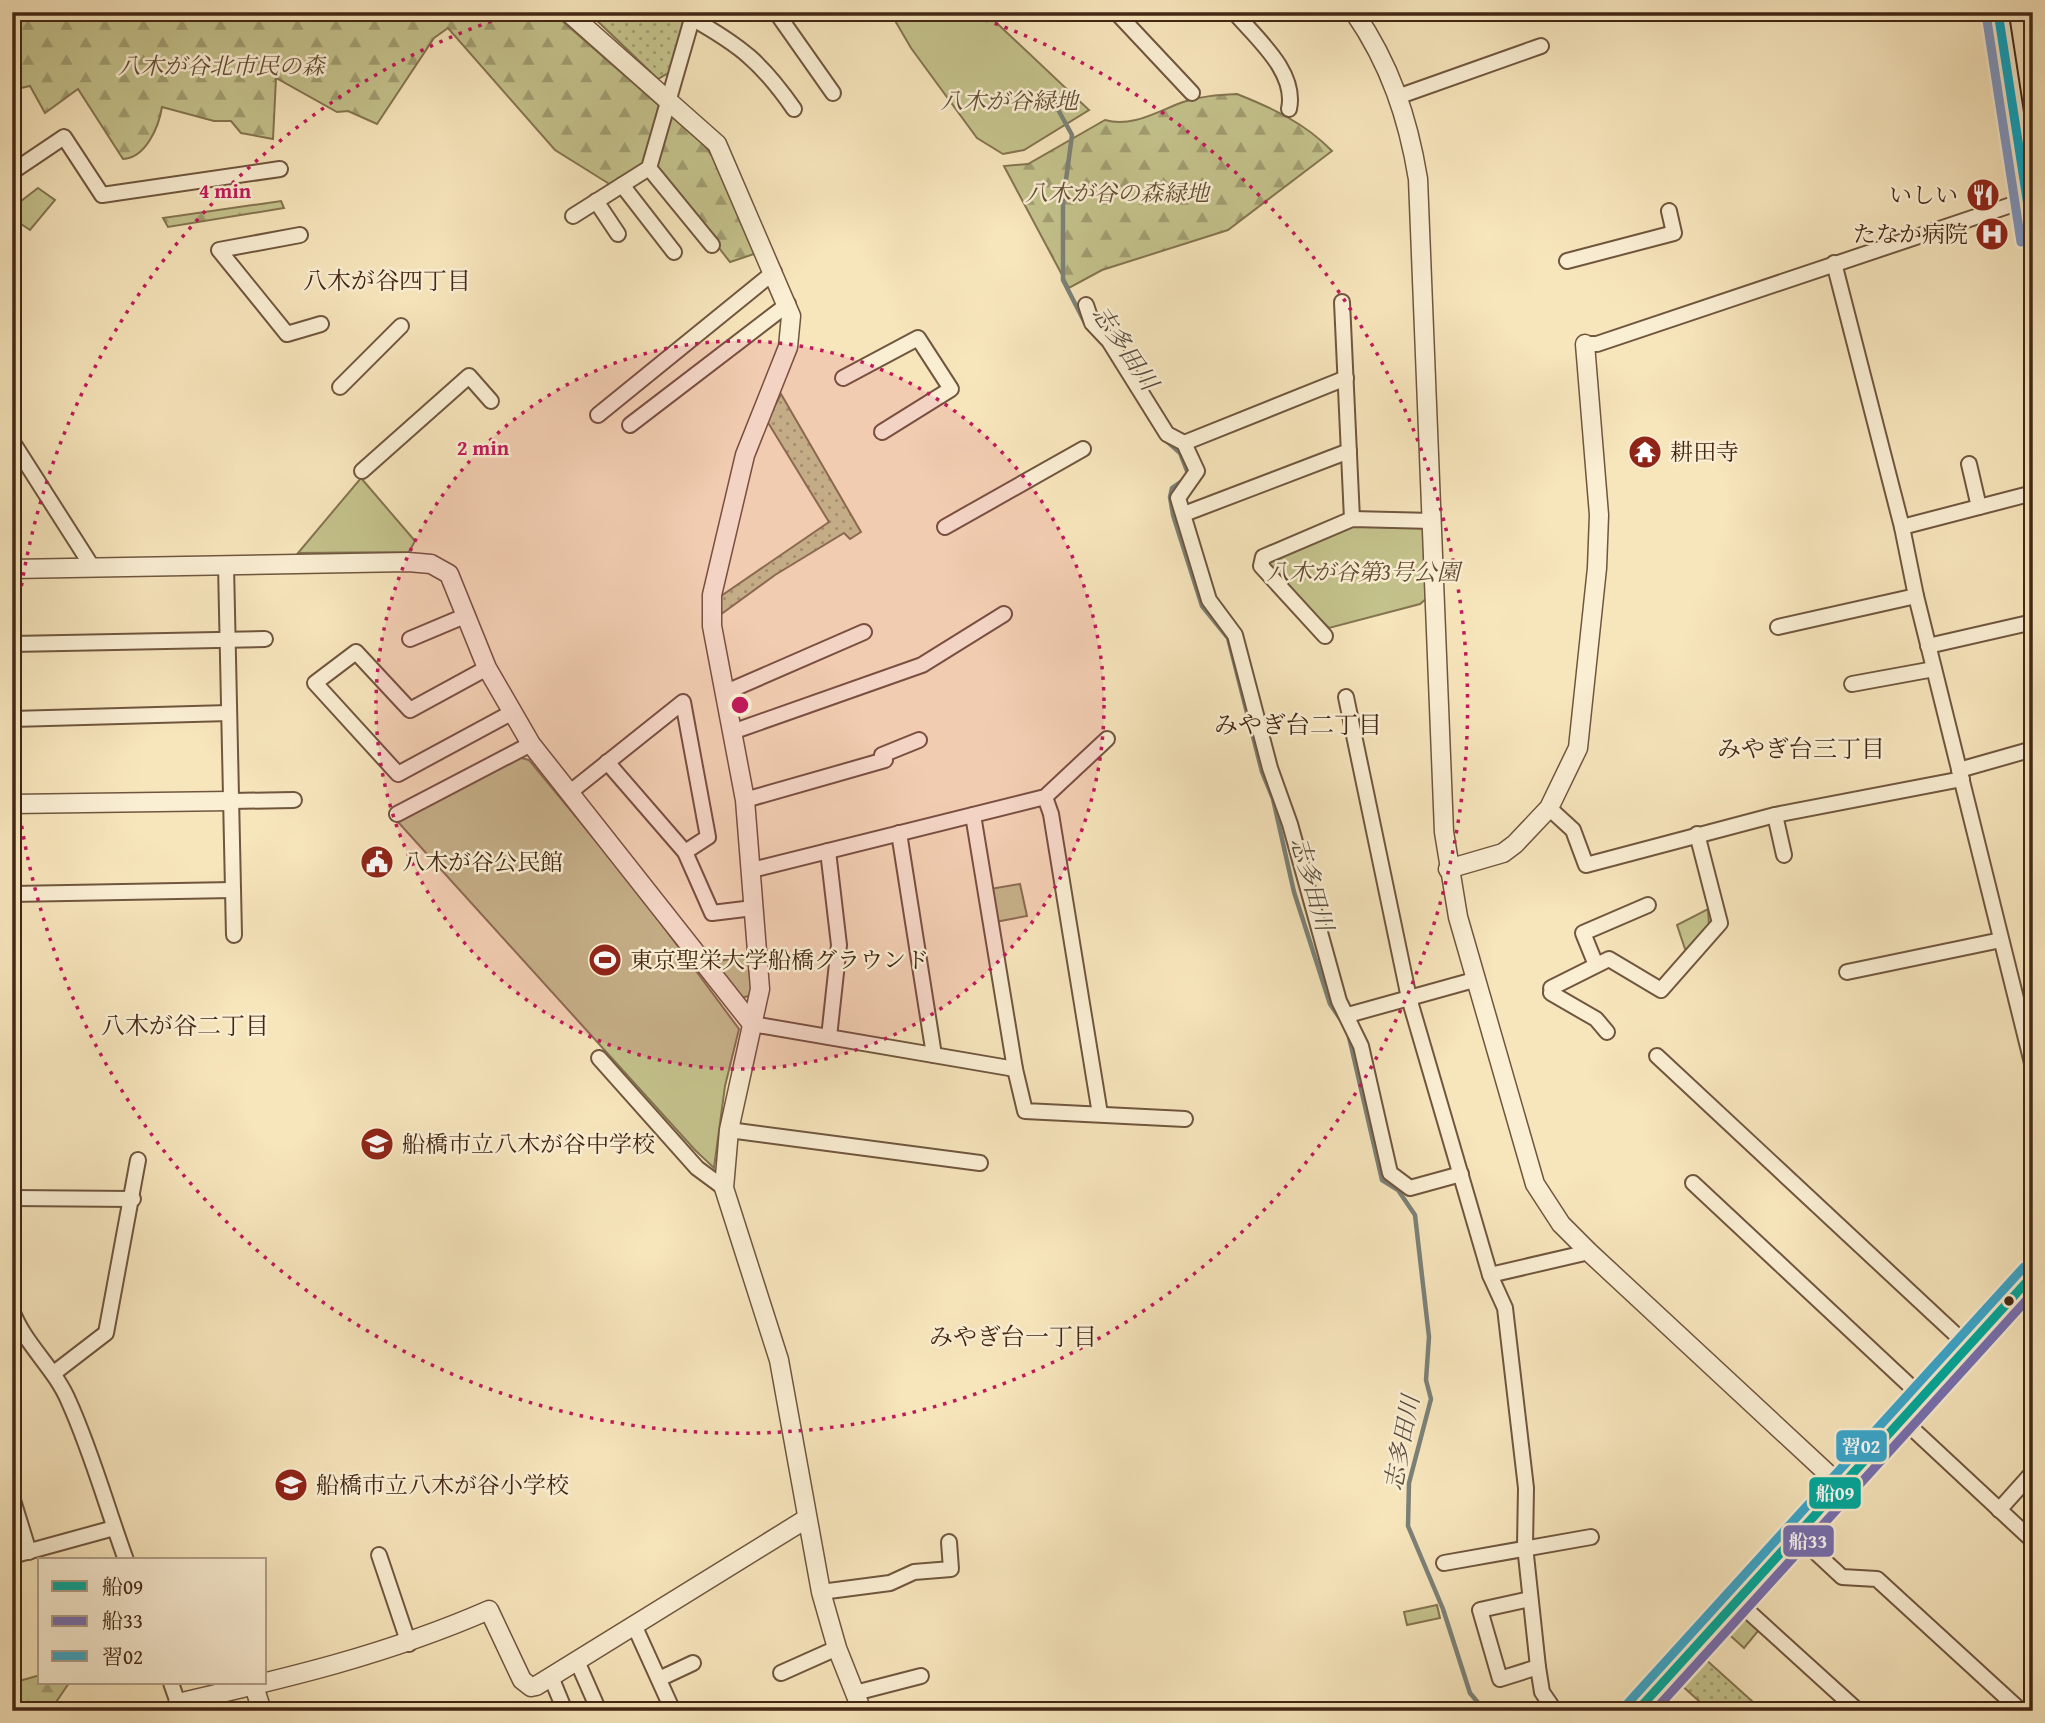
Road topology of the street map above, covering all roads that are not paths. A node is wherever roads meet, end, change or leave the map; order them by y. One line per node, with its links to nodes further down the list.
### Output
1 (568, 12): 12 (street)
2 (776, 12): 9 (street)
3 (1116, 12): 10 (street)
4 (1234, 12): 14 (street)
5 (1354, 12): 11 (street)
6 (1998, 12): 19 (main road)
7 (693, 16): 12 (street); 13 (street)
8 (1541, 46): 11 (street)
9 (833, 93)
10 (1192, 93)
11 (1399, 96): 54 (street)
12 (667, 99): 15 (street); 30 (street)
13 (794, 109)
14 (1289, 109)
15 (649, 168): 18 (street); 26 (street)
16 (280, 169): 17 (street)
17 (12, 172)
18 (621, 185): 20 (street); 27 (street)
19 (2026, 200): 25 (main road); 29 (street)
20 (596, 201): 22 (street); 23 (street)
21 (1669, 211): 28 (street)
22 (573, 216)
23 (618, 234)
24 (300, 235): 34 (street)
25 (2033, 240)
26 (712, 245)
27 (674, 252)
28 (1567, 261)
29 (1833, 263): 36 (street); 56 (street)
30 (774, 272): 32 (street); 41 (street)
31 (1342, 302): 38 (street)
32 (788, 304): 42 (street); 75 (street)
33 (1086, 305): 45 (street)
34 (321, 324)
35 (401, 326): 39 (street)
36 (1585, 344): 93 (street)
37 (843, 378): 43 (street)
38 (1346, 378): 45 (street); 47 (street)
39 (340, 387)
40 (491, 401): 49 (street)
41 (598, 415)
42 (629, 425)
43 (882, 432)
44 (12, 441): 58 (street)
45 (1184, 443): 52 (street)
46 (1083, 449): 55 (street)
47 (1349, 451): 52 (street); 53 (street)
48 (1969, 464): 51 (street)
49 (362, 471)
50 (2033, 493): 51 (street)
51 (1979, 507): 56 (street)
52 (1184, 514): 114 (street)
53 (1352, 519): 54 (street); 66 (street)
54 (1433, 521): 102 (street)
55 (945, 527)
56 (1902, 527): 60 (street)
57 (226, 565): 58 (street); 62 (street); 67 (street)
58 (93, 568): 59 (street)
59 (12, 569)
60 (1916, 596): 64 (street); 71 (street)
61 (1004, 614): 80 (street)
62 (467, 615): 69 (street); 72 (street)
63 (2033, 622): 71 (street)
64 (1778, 627)
65 (864, 632): 75 (street)
66 (1325, 636)
67 (228, 639): 68 (street); 70 (street); 77 (street)
68 (265, 639)
69 (410, 639)
70 (12, 644)
71 (1928, 646): 73 (street)
72 (487, 668): 78 (street); 78 (street)
73 (1934, 668): 74 (street); 86 (street)
74 (1852, 684)
75 (724, 693): 80 (street)
76 (1346, 697): 113 (street)
77 (229, 713): 79 (street); 91 (street)
78 (511, 713): 83 (street)
79 (12, 719)
80 (732, 732): 90 (street)
81 (1107, 739): 88 (street)
82 (919, 740): 90 (street)
83 (531, 744): 87 (street); 94 (street)
84 (2033, 749): 86 (street)
85 (607, 762): 87 (street); 100 (street); 100 (street)
86 (1960, 775): 96 (street); 109 (street)
87 (569, 793): 115 (street)
88 (1045, 797): 95 (street); 123 (street)
89 (294, 800): 91 (street)
90 (745, 800): 103 (street)
91 (231, 801): 92 (street); 104 (street)
92 (12, 804)
93 (1549, 808): 98 (street); 102 (street)
94 (397, 814)
95 (974, 815): 97 (street); 122 (street)
96 (1775, 816): 98 (street); 101 (street)
97 (899, 833): 99 (street); 118 (street)
98 (1696, 834): 110 (street)
99 (828, 851): 103 (street); 117 (street)
100 (685, 852): 107 (street)
101 (1784, 855)
102 (1448, 869): 112 (street)
103 (751, 870): 107 (street)
104 (233, 890): 105 (street); 108 (street)
105 (12, 894)
106 (1648, 905): 110 (street)
107 (753, 908): 115 (street)
108 (234, 935)
109 (2001, 940): 111 (street); 121 (street)
110 (1596, 965): 116 (street)
111 (1847, 972)
112 (1474, 980): 113 (street); 133 (street)
113 (1409, 998): 114 (street); 128 (street)
114 (1348, 1015): 128 (street)
115 (752, 1024): 117 (street); 125 (street)
116 (1607, 1032)
117 (829, 1037): 118 (street)
118 (934, 1055): 122 (street)
119 (1657, 1056): 137 (street)
120 (599, 1058): 130 (street)
121 (2033, 1067)
122 (1015, 1069): 123 (street)
123 (1100, 1114): 124 (street)
124 (1185, 1119)
125 (729, 1130): 127 (street); 130 (street)
126 (138, 1160): 132 (street)
127 (980, 1163)
128 (1461, 1174): 134 (street)
129 (1693, 1183): 139 (street)
130 (724, 1188): 145 (street)
131 (12, 1198): 132 (street)
132 (132, 1199): 138 (street)
133 (1589, 1252): 134 (street); 142 (street)
134 (1490, 1275): 151 (street)
135 (2033, 1275): 137 (main road)
136 (12, 1310): 138 (street)
137 (1968, 1346): 139 (main road)
138 (54, 1373): 146 (street)
139 (1922, 1397): 140 (main road)
140 (1902, 1419): 142 (main road); 144 (street)
141 (2033, 1472): 144 (street)
142 (1841, 1486): 147 (main road)
143 (12, 1497): 152 (street)
144 (1999, 1510): 149 (street)
145 (806, 1519): 157 (street); 160 (street)
146 (114, 1528): 152 (street); 155 (street)
147 (1797, 1535): 159 (main road); 184 (street)
148 (1591, 1537): 151 (street)
149 (2033, 1541)
150 (949, 1542): 157 (street)
151 (1525, 1546): 156 (street); 158 (street)
152 (29, 1552): 154 (street)
153 (379, 1555): 161 (street)
154 (12, 1556)
155 (125, 1558)
156 (1444, 1563)
157 (821, 1592): 162 (street)
158 (1530, 1598): 165 (street); 165 (street)
159 (1738, 1602): 182 (main road); 183 (street)
160 (635, 1625): 163 (street); 169 (street)
161 (409, 1644): 168 (street); 170 (street)
162 (837, 1648): 166 (street); 174 (street)
163 (577, 1661): 168 (street); 178 (street)
164 (693, 1663): 169 (street)
165 (1538, 1667): 181 (street)
166 (781, 1673)
167 (921, 1676): 174 (street)
168 (551, 1677): 177 (street)
169 (659, 1679): 179 (street)
170 (266, 1683)
171 (171, 1684): 175 (street)
172 (263, 1684): 173 (street)
173 (254, 1686): 175 (street); 176 (street)
174 (855, 1693): 180 (street)
175 (178, 1703)
176 (262, 1711)
177 (565, 1711)
178 (599, 1711)
179 (673, 1711)
180 (862, 1711)
181 (1555, 1711)
182 (1637, 1711)
183 (1858, 1711)
184 (2021, 1711)

